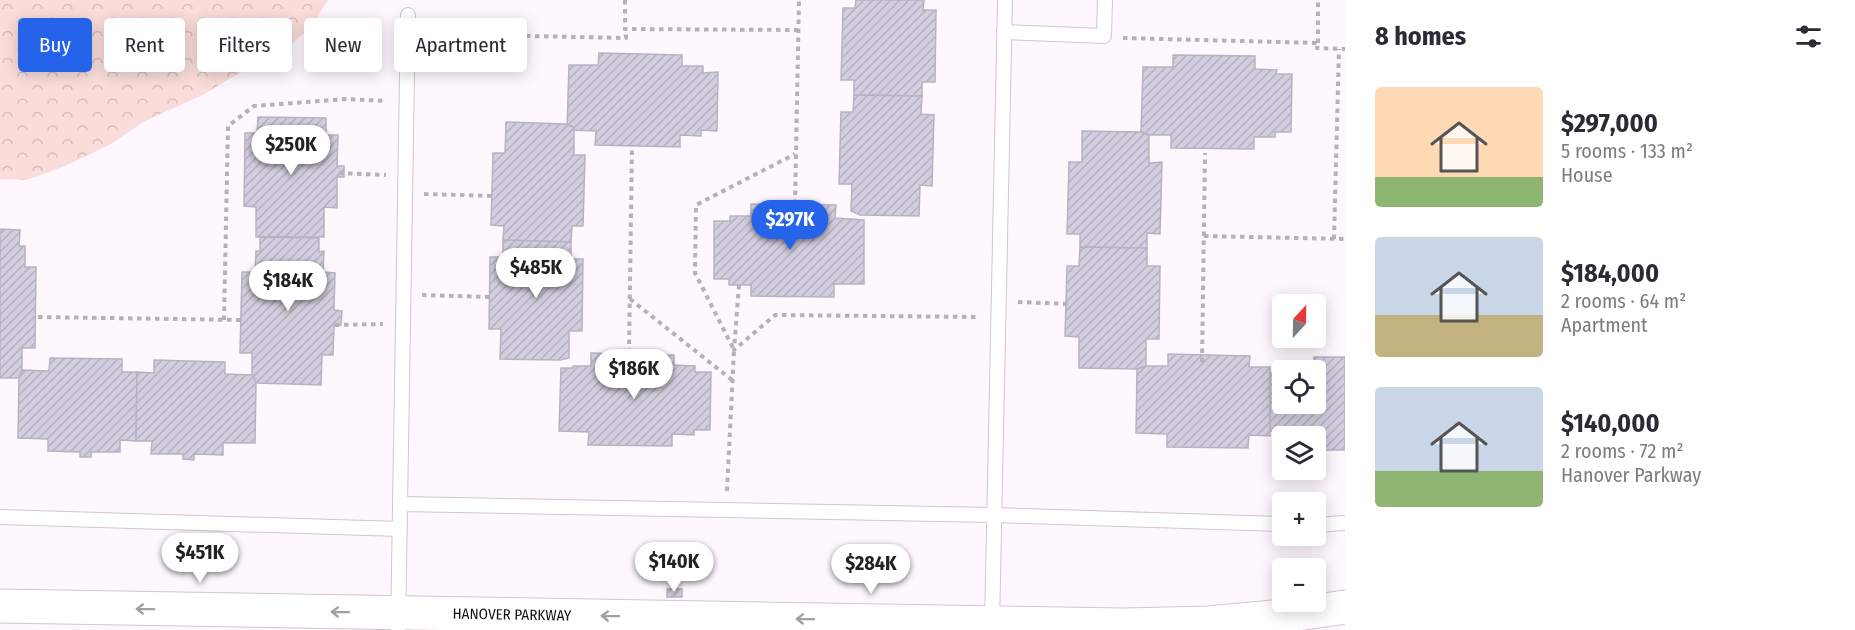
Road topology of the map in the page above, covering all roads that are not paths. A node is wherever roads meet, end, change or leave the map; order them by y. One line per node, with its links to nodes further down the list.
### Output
1 (1005, 0): 4 (lane)
2 (1106, 0): 4 (lane)
3 (408, 15): 5 (lane)
4 (1004, 32): 6 (lane)
5 (400, 504): 6 (lane); 11 (lane)
6 (994, 515): 9 (lane); 15 (lane)
7 (0, 517): 11 (lane)
8 (1345, 523): 10 (lane)
9 (1272, 524)
10 (1326, 524)
11 (400, 529): 14 (lane)
12 (0, 606): 14 (street, HANOVER PARKWAY, one-way to 12)
13 (1345, 607): 15 (street, HANOVER PARKWAY)
14 (398, 622): 15 (street, HANOVER PARKWAY, one-way to 14)
15 (992, 626)

